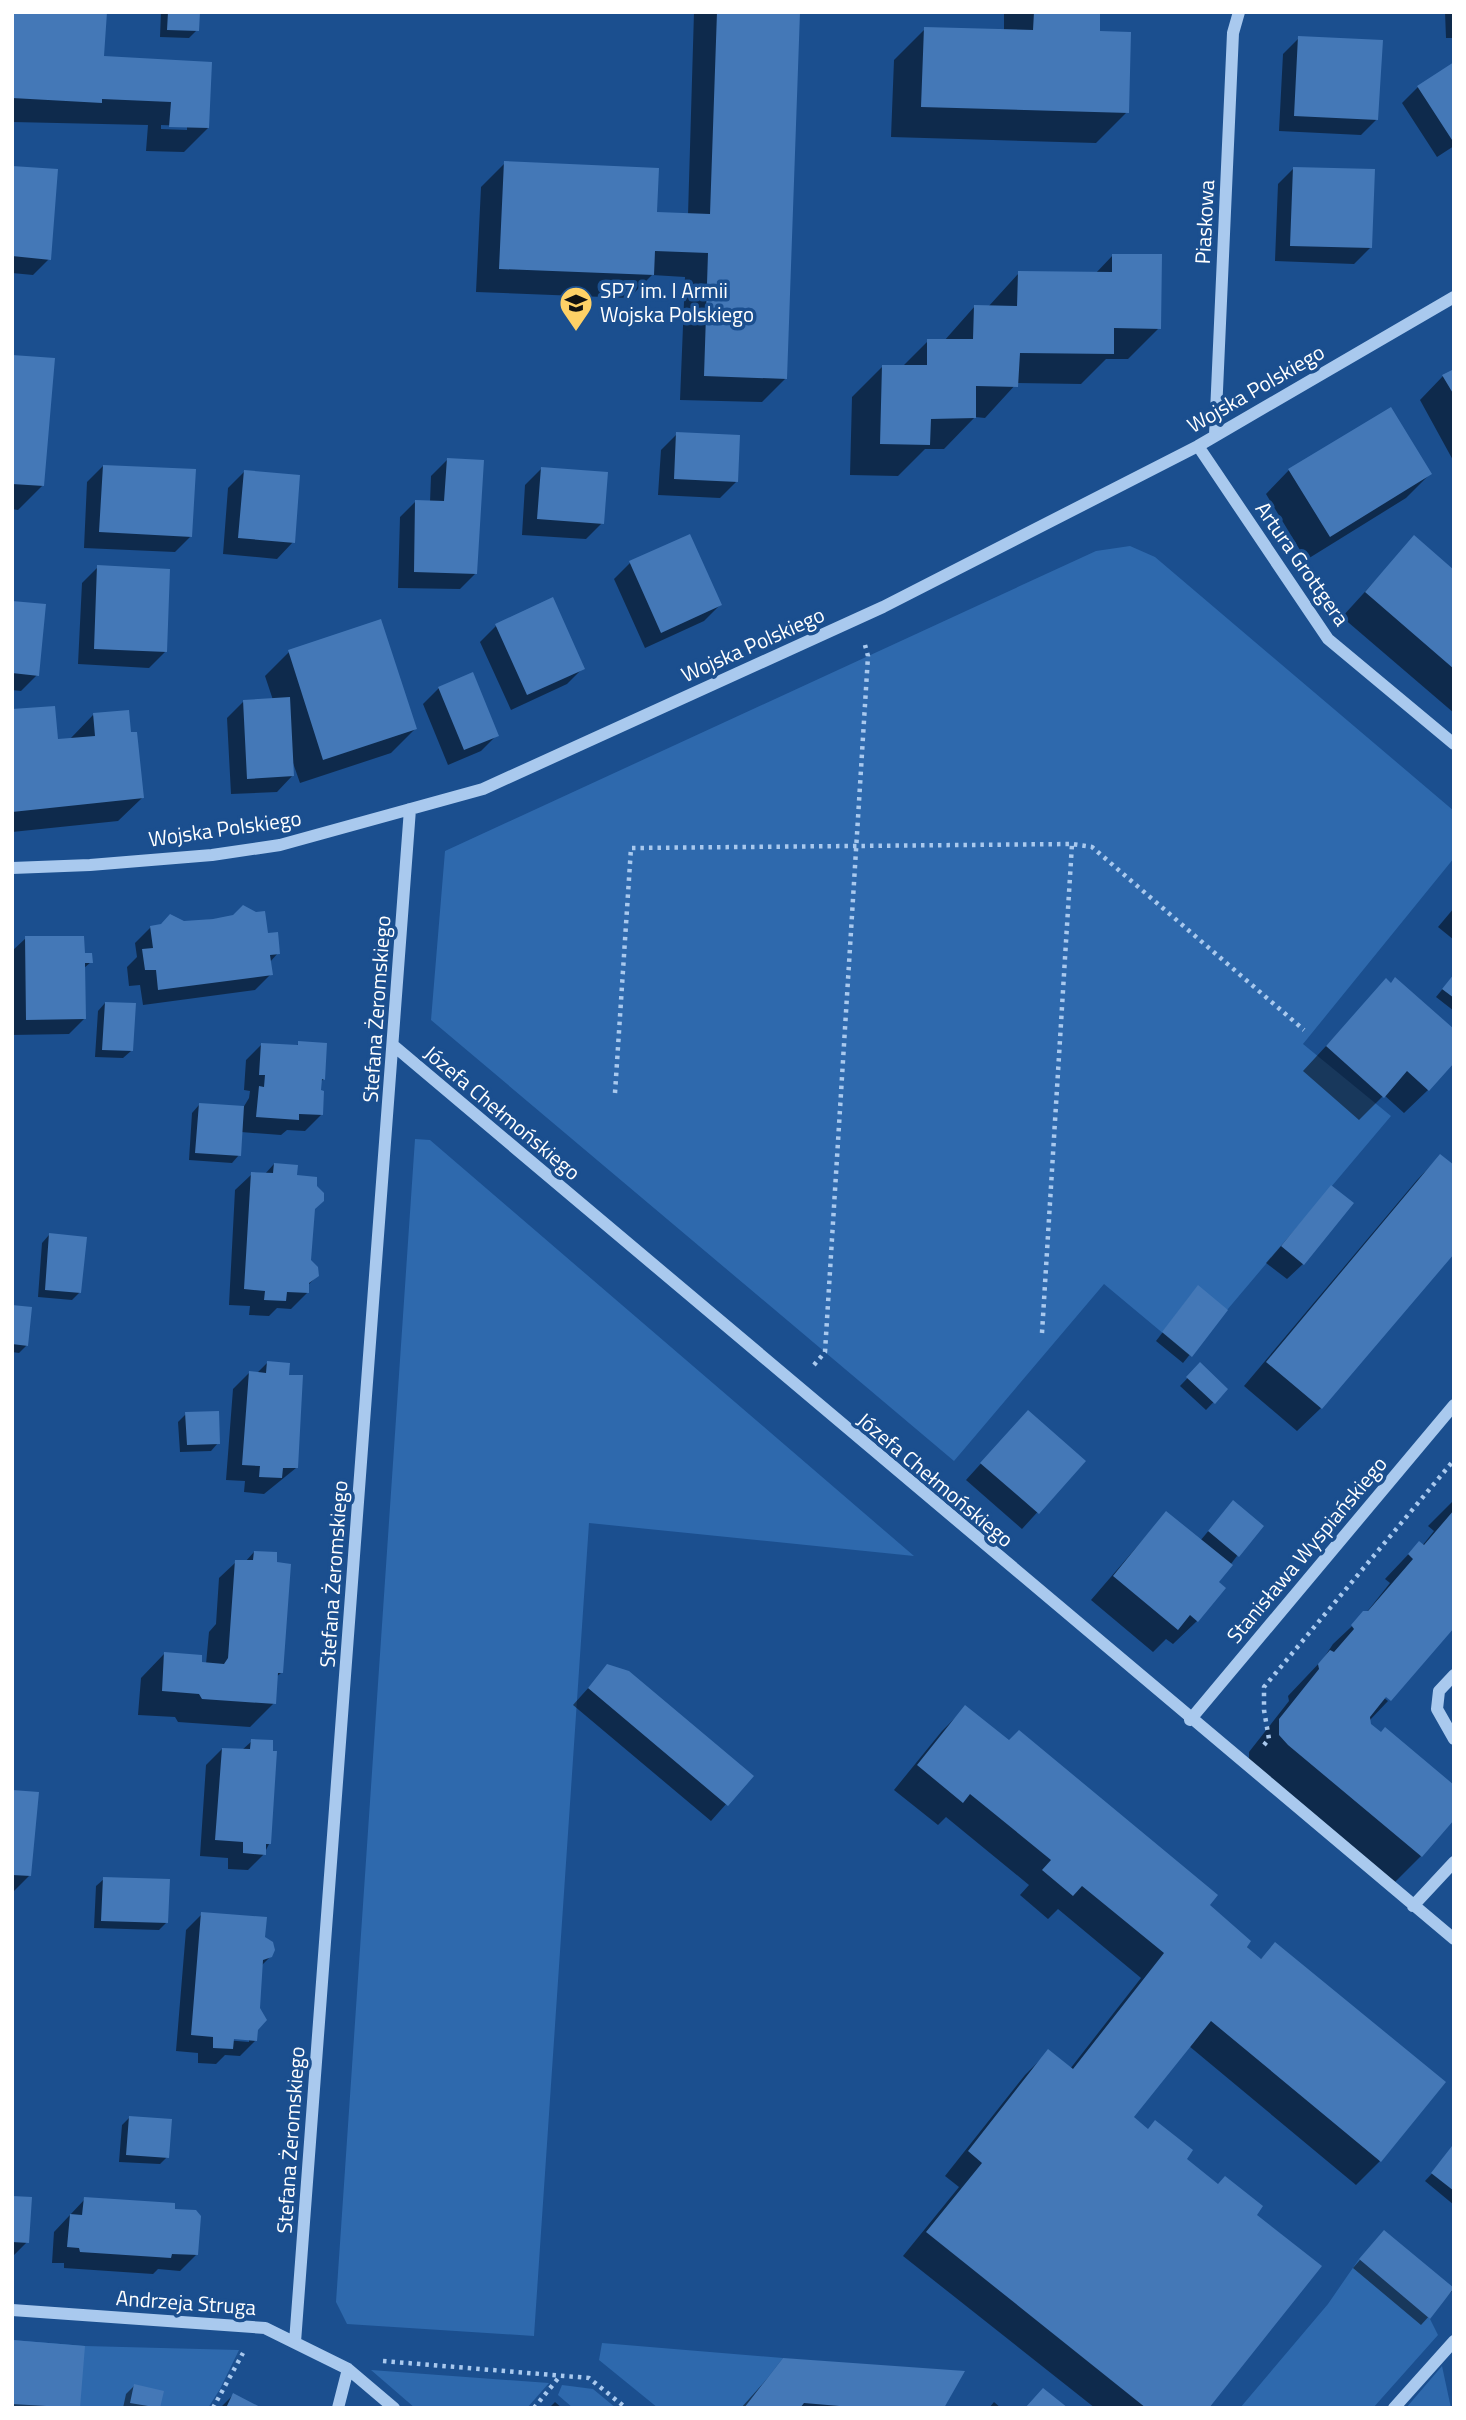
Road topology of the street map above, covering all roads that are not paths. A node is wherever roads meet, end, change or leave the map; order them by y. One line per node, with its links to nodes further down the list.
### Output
1 (1239, 12): 3 (street, Piaskowa)
2 (1454, 297): 3 (street, Wojska Polskiego)
3 (1215, 435): 4 (street, Wojska Polskiego)
4 (1198, 446): 5 (street, Artura Grottgera); 6 (street, Wojska Polskiego)
5 (1454, 744)
6 (410, 809): 7 (street, Wojska Polskiego); 8 (street, Stefana Żeromskiego)
7 (12, 868)
8 (394, 1046): 11 (street, Józefa Chełmońskiego); 18 (street, Stefana Żeromskiego)
9 (1454, 1405): 11 (street, Stanisława Wyspiańskiego)
10 (1454, 1675): 12 (street)
11 (1190, 1720): 14 (street, Józefa Chełmońskiego)
12 (1454, 1738)
13 (1454, 1862): 14 (street)
14 (1413, 1906): 15 (street, Józefa Chełmońskiego)
15 (1454, 1940)
16 (12, 2310): 18 (street, Andrzeja Struga)
17 (1454, 2341): 22 (street)
18 (295, 2342): 19 (street, Andrzeja Struga)
19 (348, 2369): 20 (street); 21 (street, Andrzeja Struga)
20 (338, 2408)
21 (394, 2408)
22 (1394, 2408)

